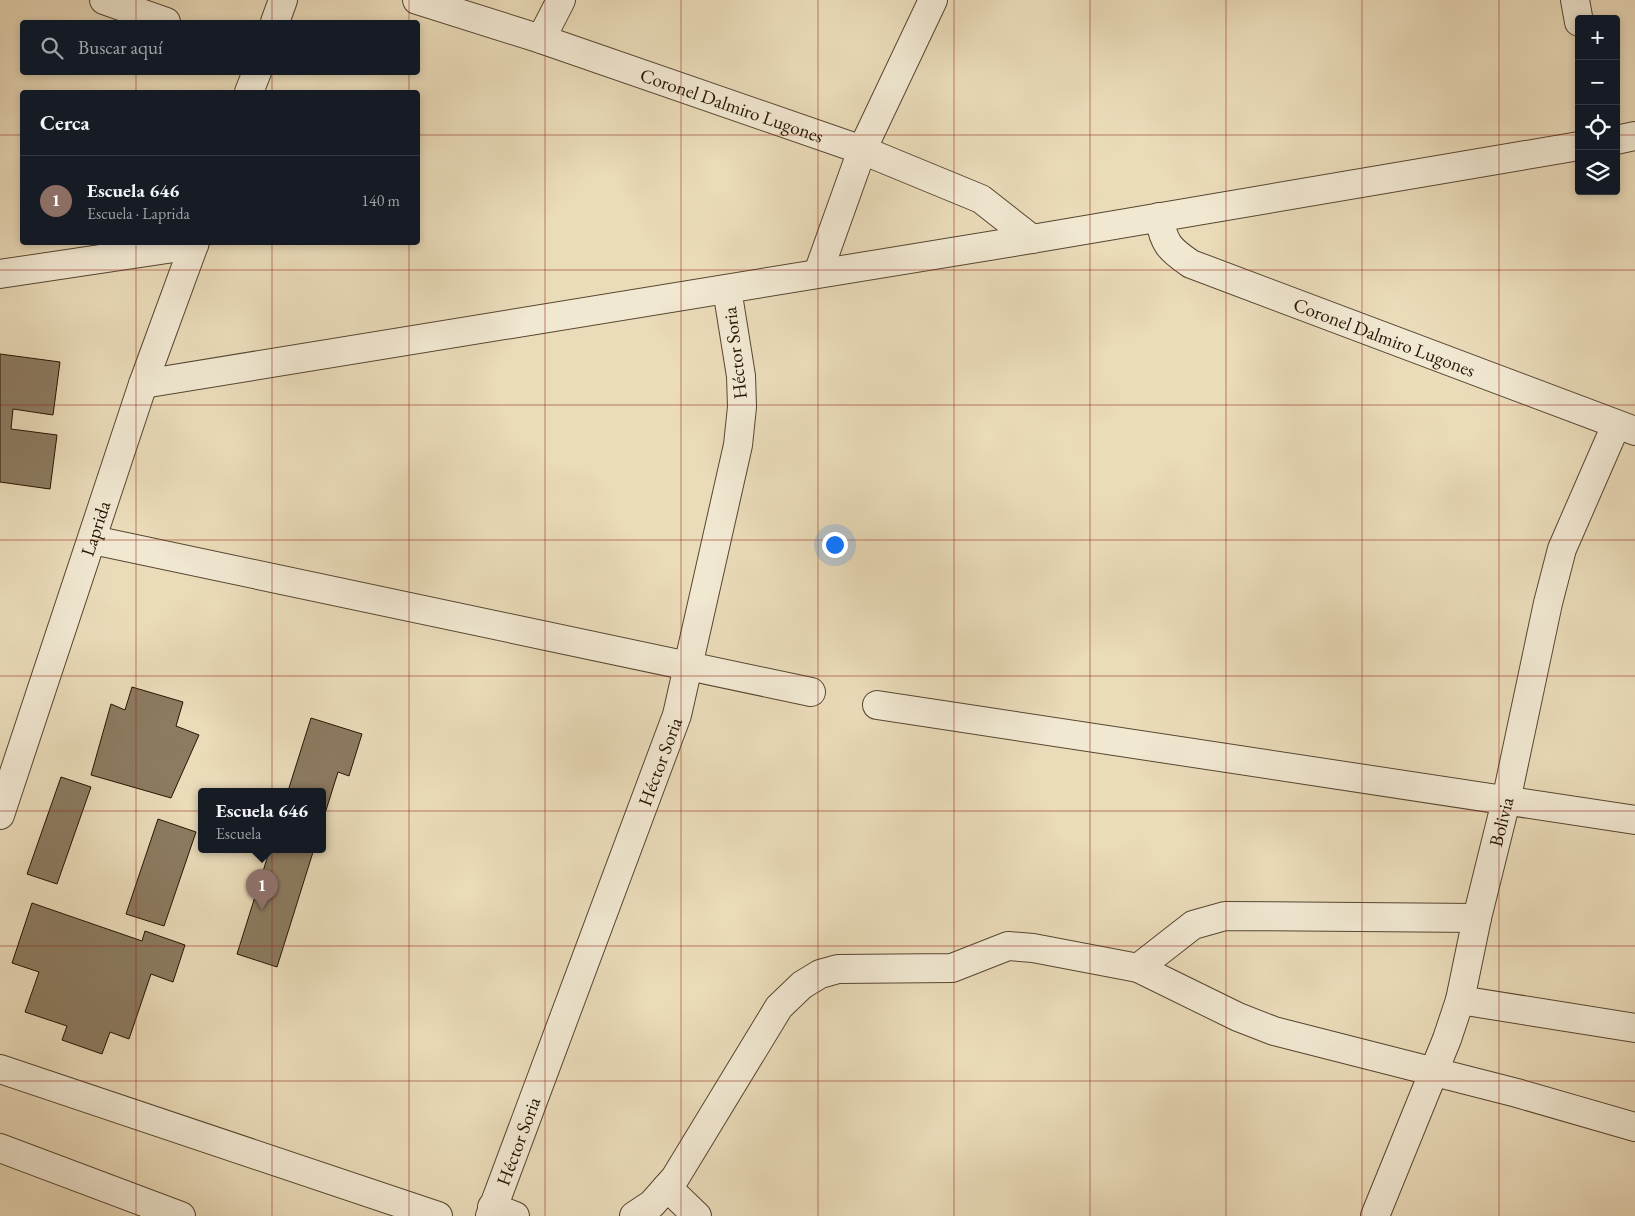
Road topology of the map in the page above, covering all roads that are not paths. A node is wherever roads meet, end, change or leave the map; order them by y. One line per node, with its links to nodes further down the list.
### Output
1 (104, 0): 8 (street)
2 (283, 0): 9 (street)
3 (417, 0): 10 (street, Coronel Dalmiro Lugones)
4 (560, 0): 10 (street)
5 (933, 0): 16 (street)
6 (1575, 0): 7 (street)
7 (1578, 15)
8 (160, 20)
9 (276, 20)
10 (541, 39): 16 (street, Coronel Dalmiro Lugones)
11 (256, 75): 12 (street)
12 (251, 90)
13 (1635, 136): 14 (street)
14 (1620, 139)
15 (1575, 147): 17 (street)
16 (862, 150): 18 (street, Coronel Dalmiro Lugones); 21 (street)
17 (1159, 217): 18 (street); 25 (street, Coronel Dalmiro Lugones)
18 (1032, 239): 21 (street)
19 (188, 245): 22 (street)
20 (194, 245): 24 (street, Laprida)
21 (818, 273): 23 (street)
22 (0, 274)
23 (727, 289): 24 (street); 27 (street, Héctor Soria)
24 (143, 384): 26 (street, Laprida)
25 (1626, 428): 30 (street, Bolivia)
26 (93, 540): 27 (street); 31 (street, Laprida)
27 (688, 668): 28 (street); 42 (street, Héctor Soria)
28 (811, 692)
29 (877, 705): 30 (street)
30 (1506, 801): 32 (street); 33 (street, Bolivia)
31 (0, 815)
32 (1635, 820)
33 (1477, 918): 34 (street); 35 (street, Bolivia)
34 (1138, 968): 38 (street); 41 (street)
35 (1460, 1000): 36 (street); 38 (street, Bolivia)
36 (1635, 1028)
37 (0, 1069): 44 (street)
38 (1432, 1073): 39 (street); 47 (street, Bolivia)
39 (1635, 1127)
40 (0, 1148): 43 (street)
41 (667, 1187): 45 (street); 46 (street)
42 (499, 1213)
43 (181, 1216)
44 (438, 1216)
45 (634, 1216)
46 (697, 1216)
47 (1375, 1216)

